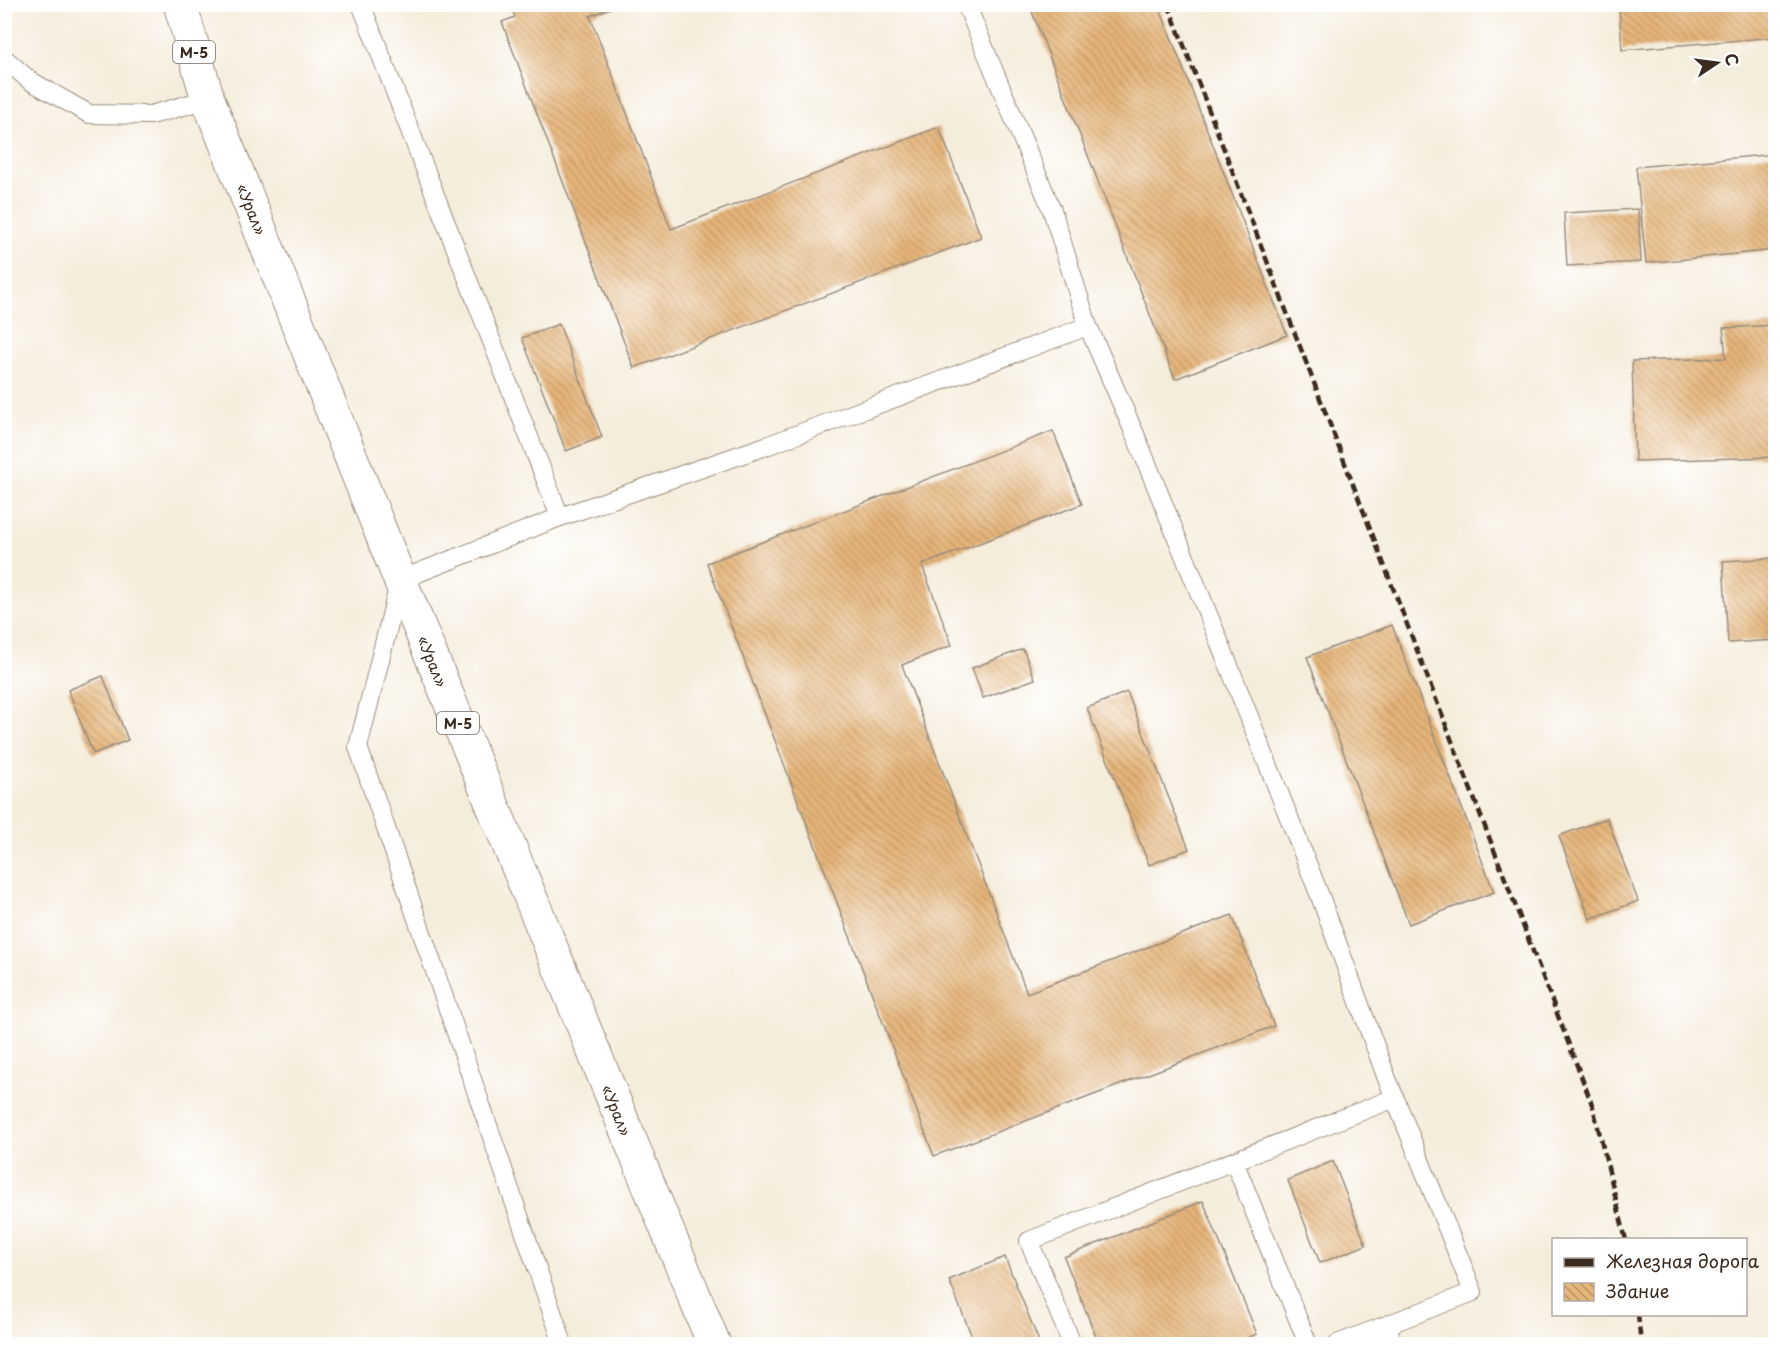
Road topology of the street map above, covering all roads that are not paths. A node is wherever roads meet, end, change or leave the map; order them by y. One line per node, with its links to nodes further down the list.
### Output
1 (180, 4): 5 (highway, «Урал» / М-5)
2 (361, 4): 7 (lane)
3 (966, 4): 6 (lane)
4 (4, 58): 5 (lane)
5 (208, 99): 8 (highway, «Урал» / М-5)
6 (1088, 326): 7 (lane); 9 (lane)
7 (560, 517): 8 (lane)
8 (400, 580): 12 (lane); 13 (highway, «Урал» / М-5)
9 (1395, 1098): 10 (lane); 11 (lane)
10 (1234, 1161): 14 (lane); 15 (lane)
11 (1386, 1326): 16 (lane); 17 (lane)
12 (563, 1344)
13 (714, 1344)
14 (1072, 1344)
15 (1308, 1344)
16 (1337, 1344)
17 (1394, 1344)

